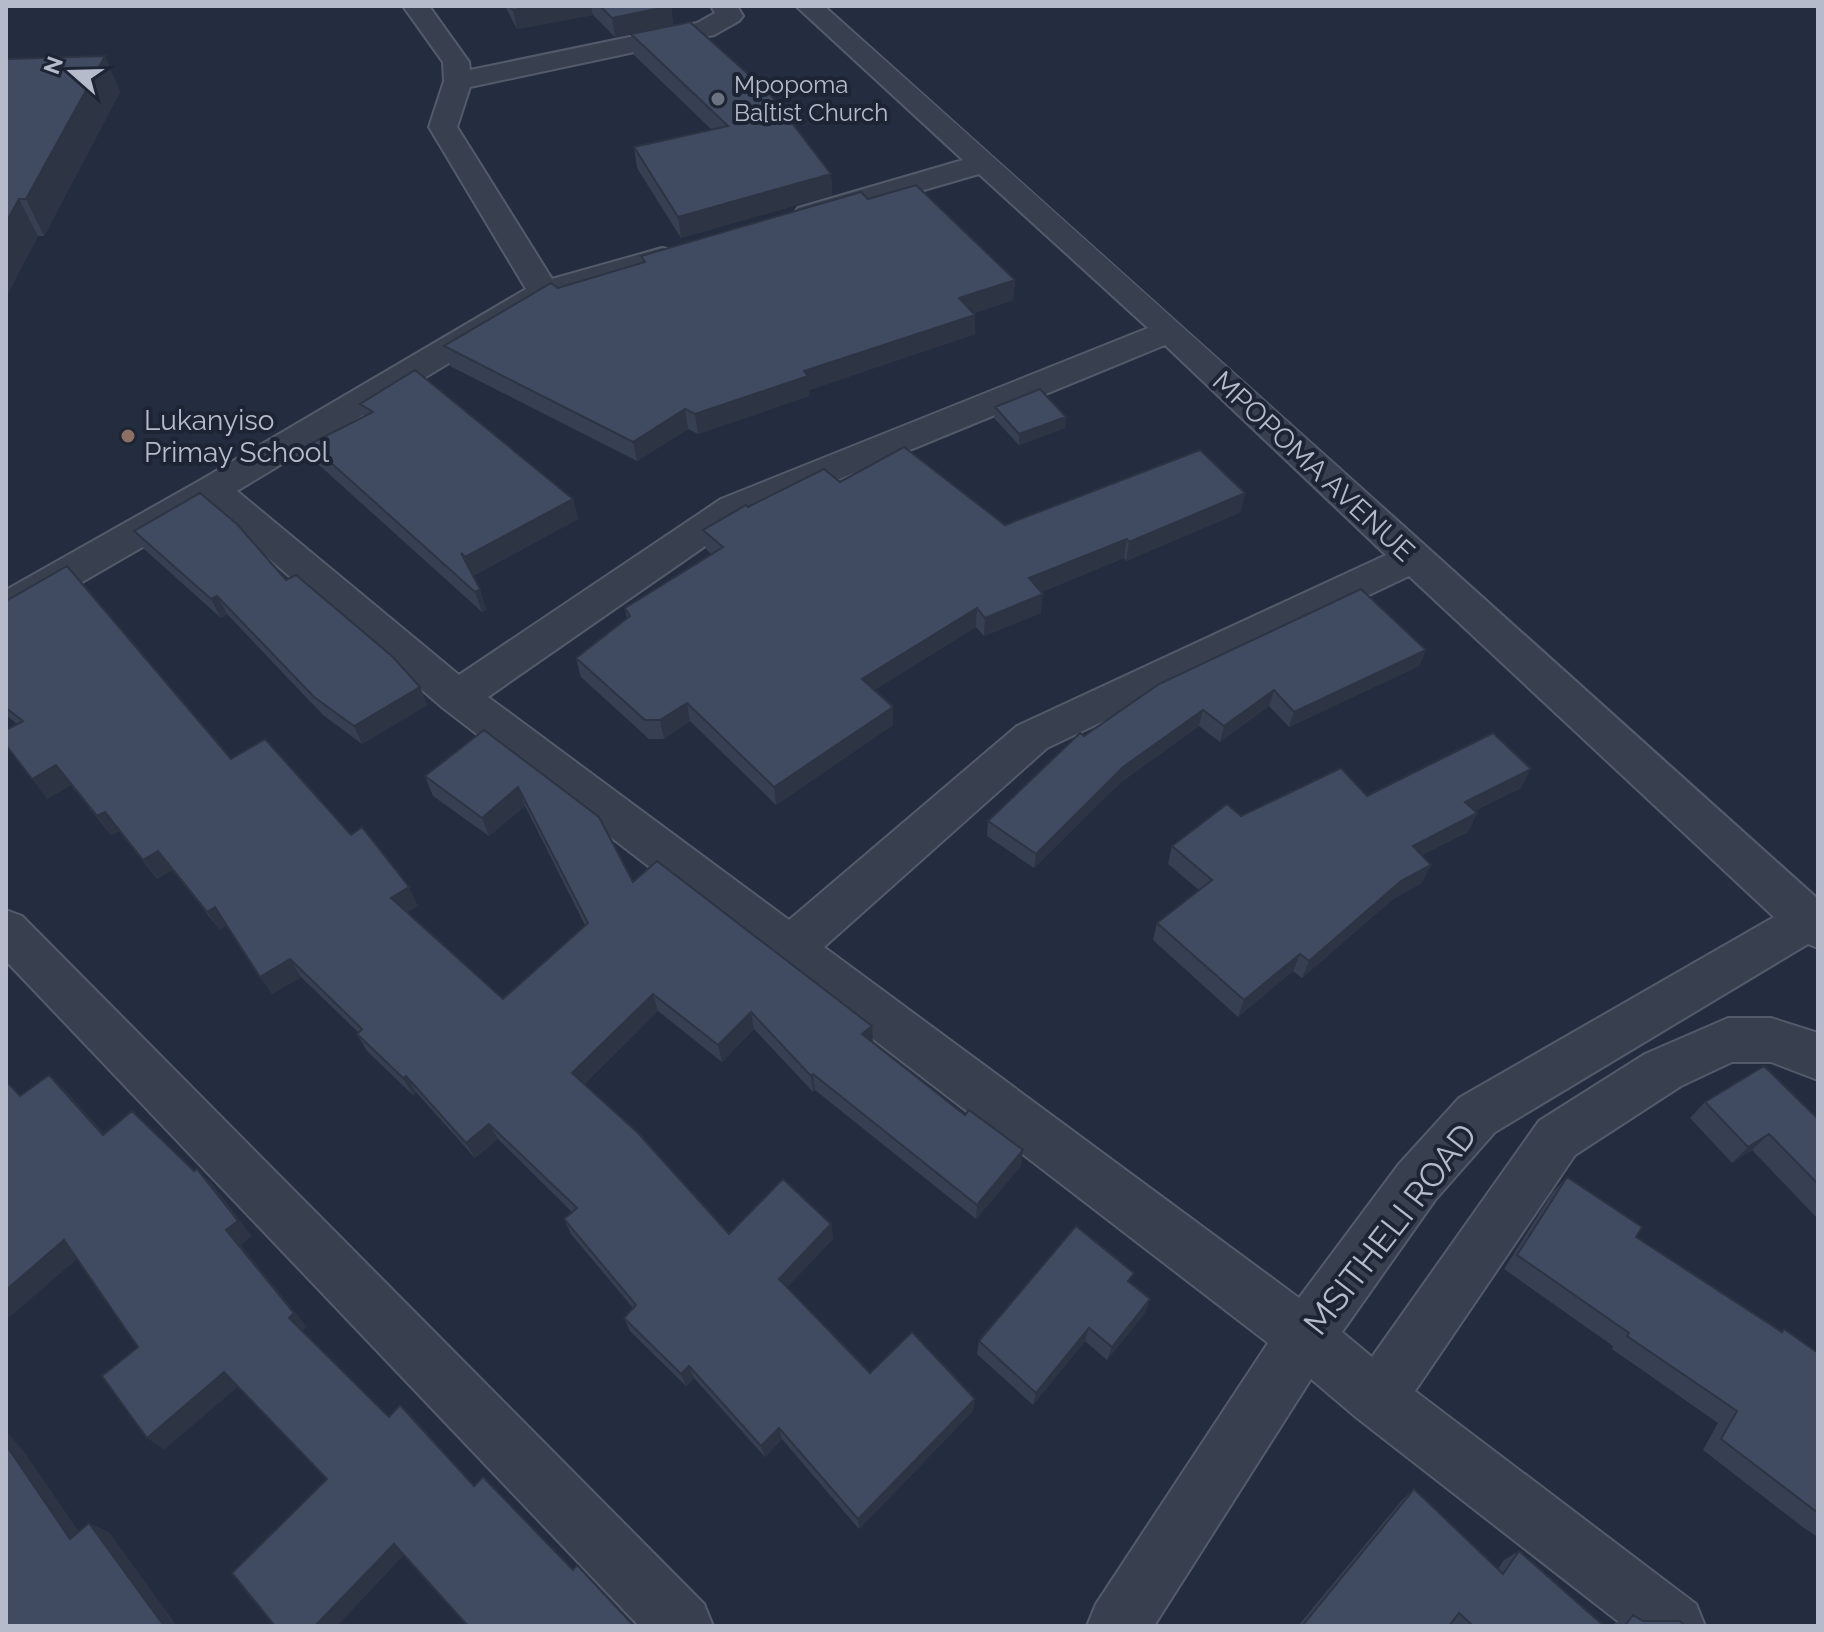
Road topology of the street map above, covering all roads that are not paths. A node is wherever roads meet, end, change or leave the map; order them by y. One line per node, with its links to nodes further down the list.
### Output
1 (416, 6): 4 (street)
2 (724, 6): 4 (street)
3 (809, 6): 5 (street, MPOPOMA AVENUE)
4 (458, 81): 8 (street)
5 (983, 164): 6 (street); 9 (street, MPOPOMA AVENUE)
6 (786, 221)
7 (695, 247): 8 (street)
8 (544, 292): 10 (street)
9 (1170, 331): 11 (street, MPOPOMA AVENUE); 13 (street)
10 (212, 490): 12 (street); 13 (street)
11 (1413, 558): 14 (street, MPOPOMA AVENUE); 16 (street)
12 (6, 608)
13 (458, 697): 16 (street)
14 (1814, 924): 18 (street, MSITHELI ROAD)
15 (6, 930): 20 (street)
16 (790, 948): 18 (street)
17 (1818, 1058): 19 (street)
18 (1305, 1337): 19 (street); 21 (street, MSITHELI ROAD)
19 (1377, 1398): 22 (street)
20 (682, 1626)
21 (1118, 1626)
22 (1674, 1626)

